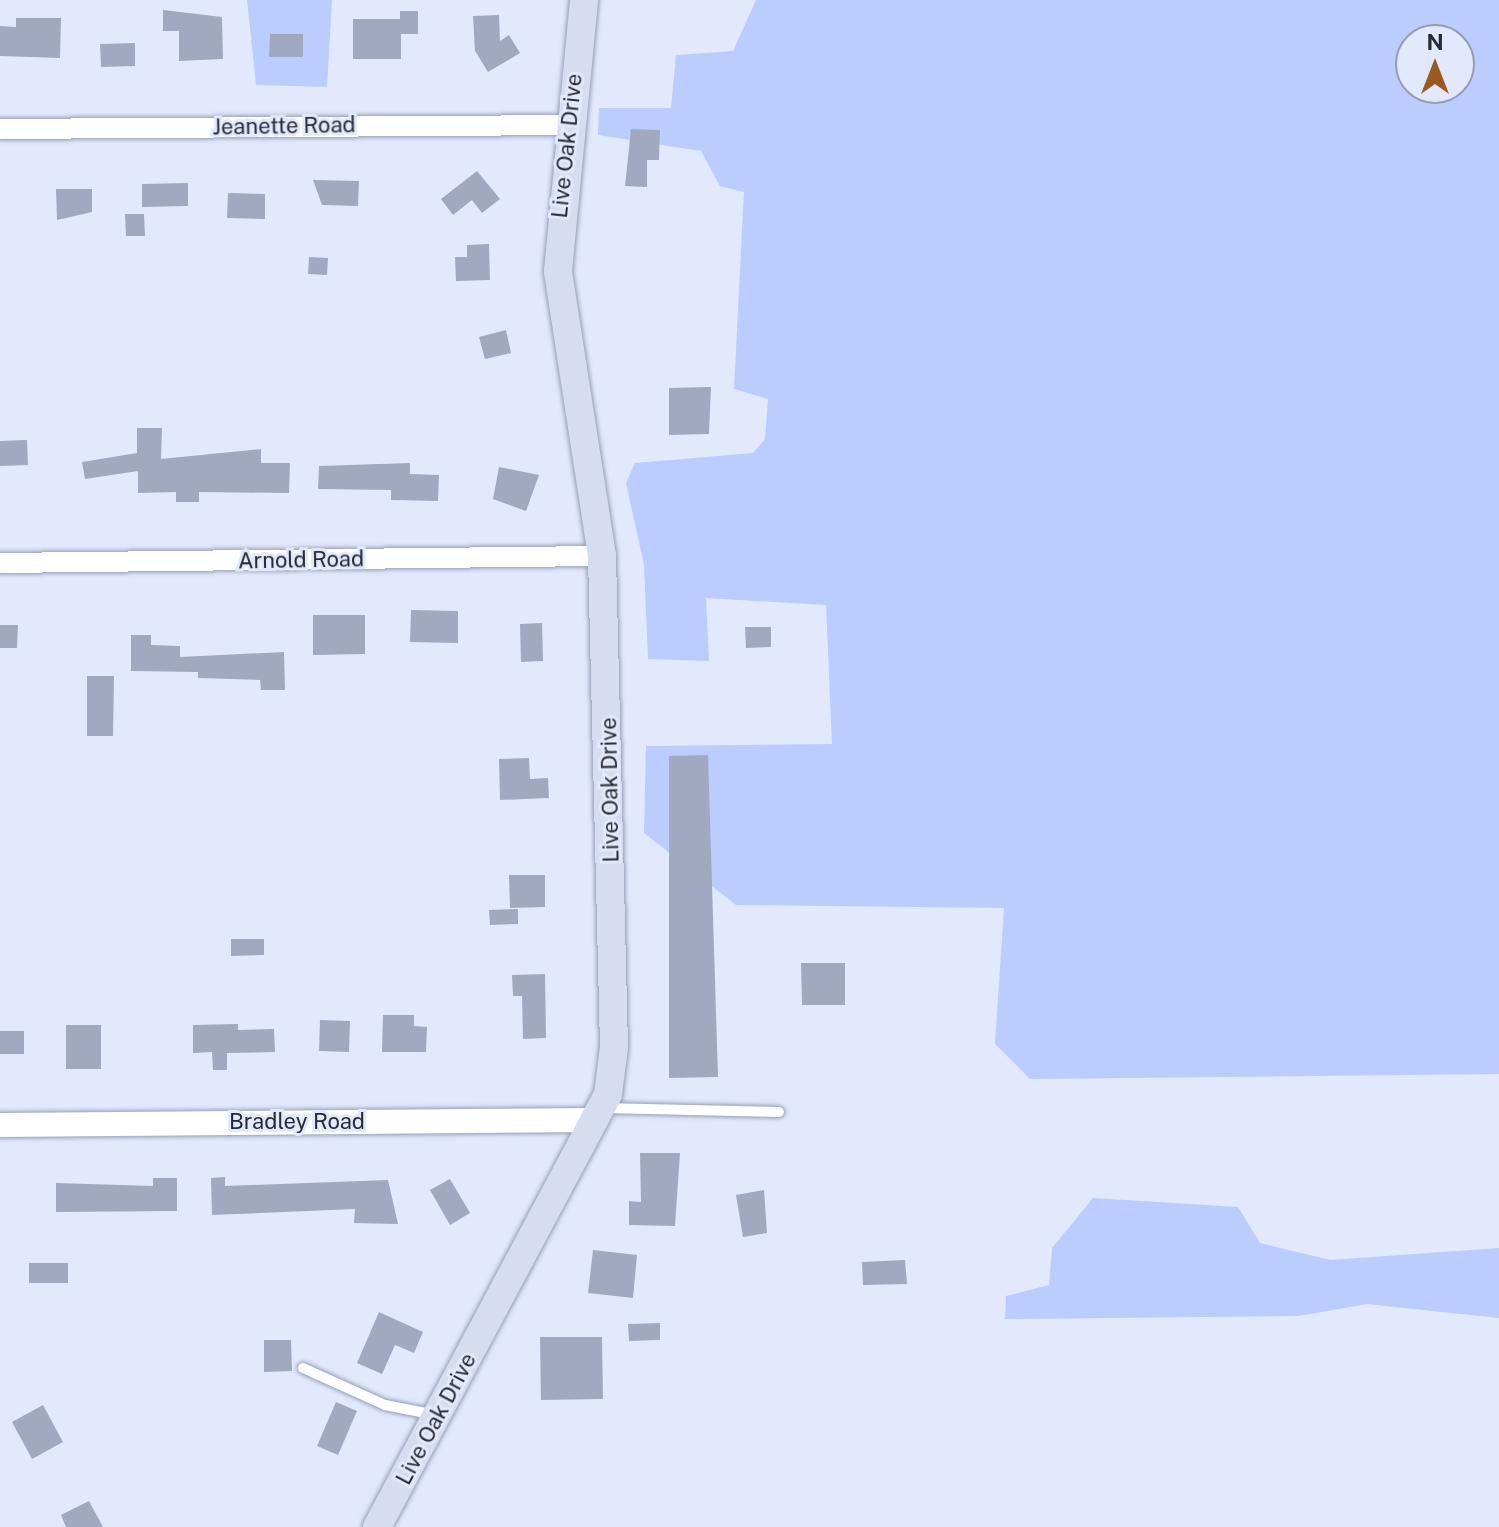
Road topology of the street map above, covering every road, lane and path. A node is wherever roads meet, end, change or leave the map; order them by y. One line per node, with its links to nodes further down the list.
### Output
1 (584, 0): 2 (main road, Live Oak Drive)
2 (568, 125): 3 (street, Jeanette Road); 4 (main road, Live Oak Drive)
3 (0, 129)
4 (602, 556): 5 (street, Arnold Road); 7 (main road, Live Oak Drive)
5 (0, 563)
6 (779, 1112): 7 (lane)
7 (598, 1114): 8 (street, Bradley Road); 10 (main road, Live Oak Drive)
8 (0, 1125)
9 (303, 1368): 10 (lane)
10 (438, 1416): 11 (main road, Live Oak Drive)
11 (377, 1527)

